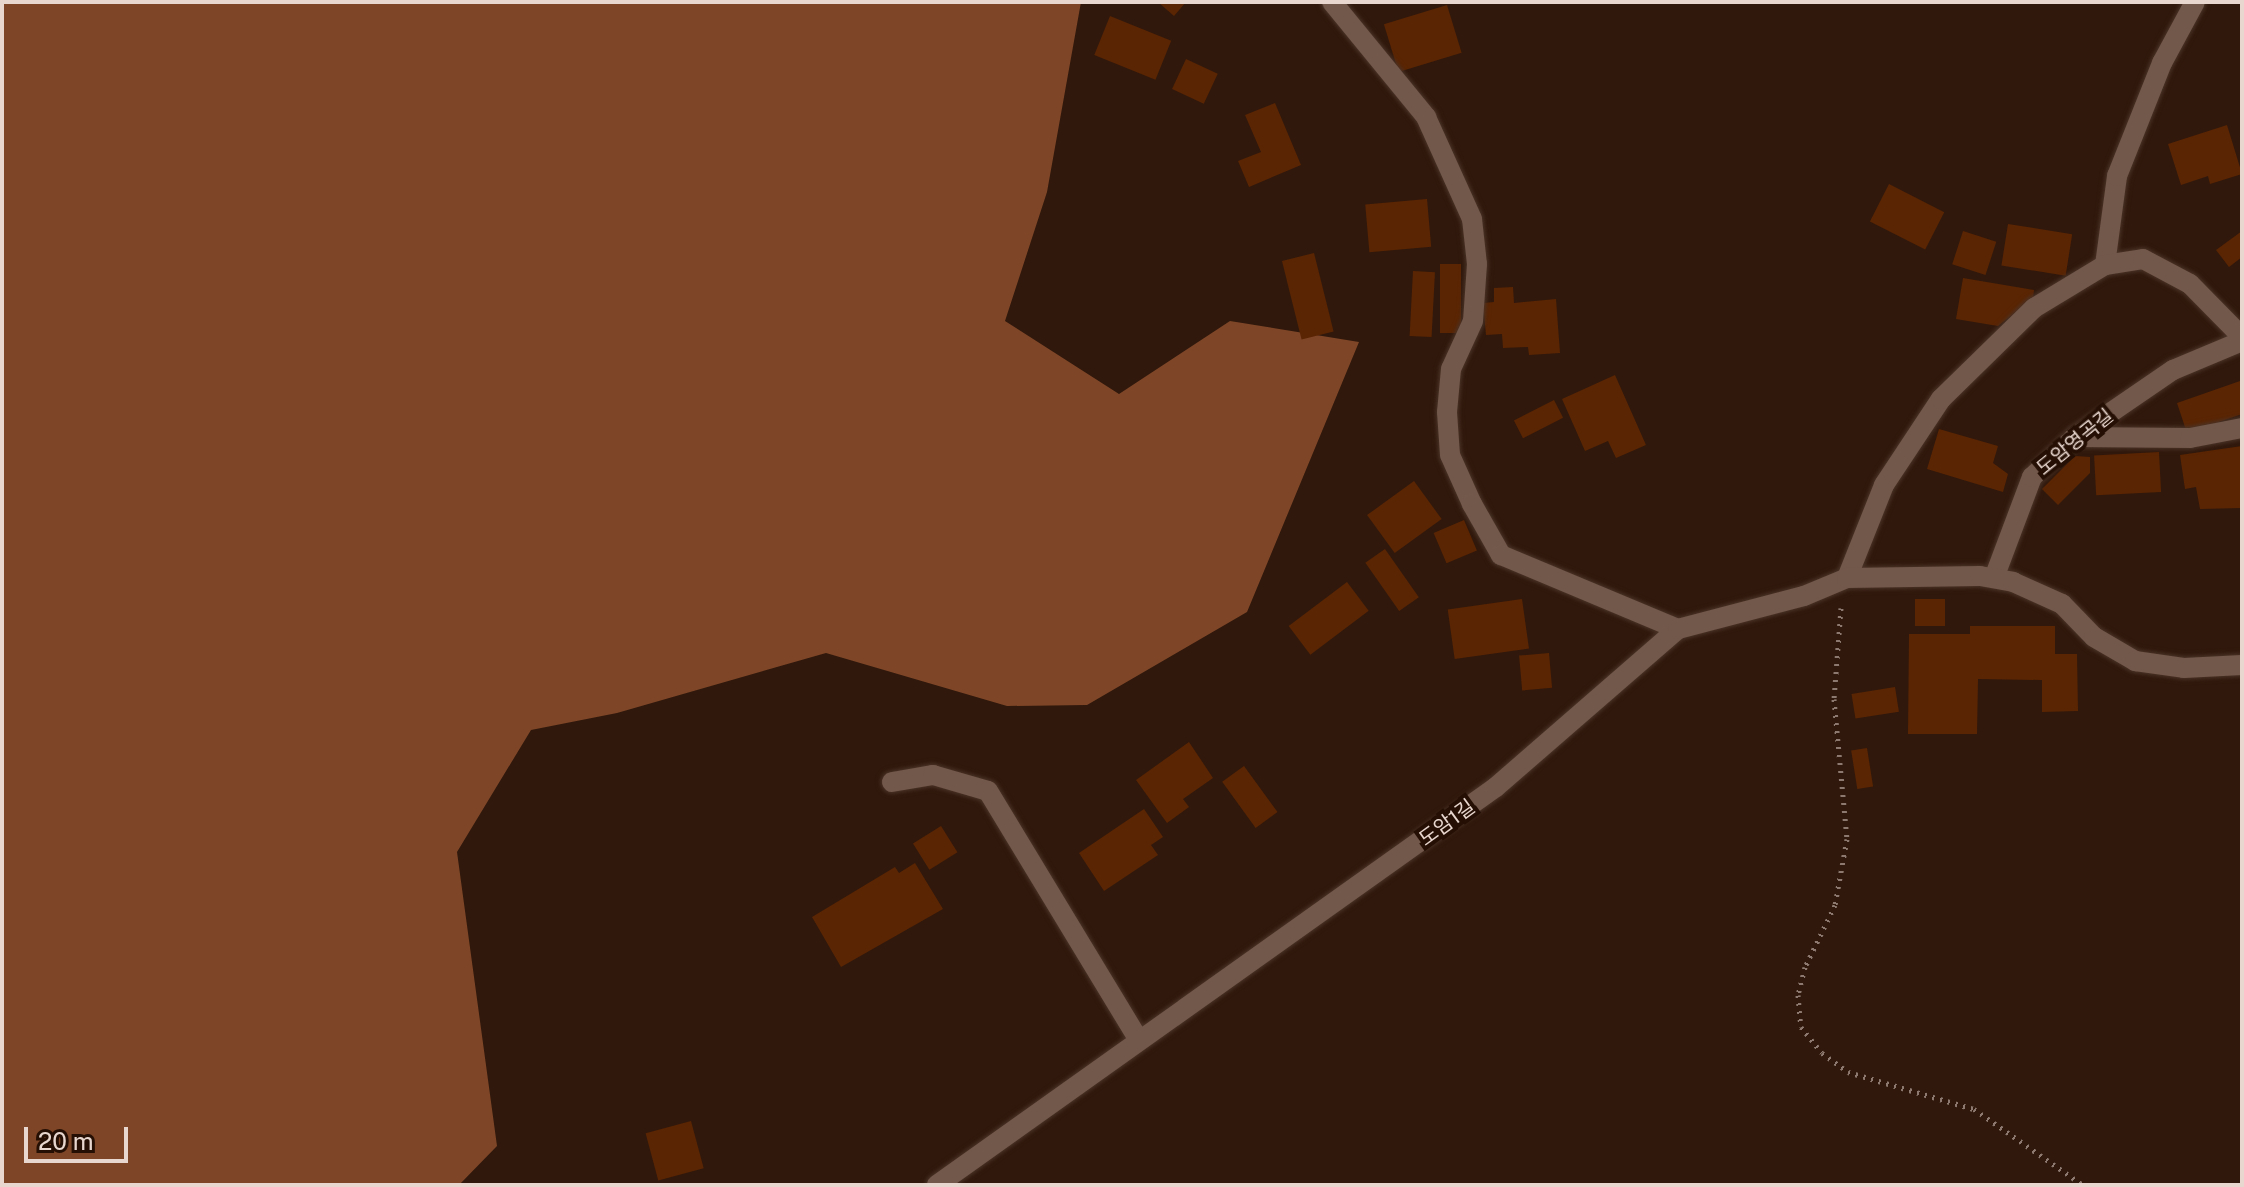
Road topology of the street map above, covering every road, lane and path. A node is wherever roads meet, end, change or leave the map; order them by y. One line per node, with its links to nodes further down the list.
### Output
1 (1332, 2): 9 (street)
2 (2195, 2): 3 (street)
3 (2105, 265): 4 (street); 7 (street)
4 (2242, 339): 6 (street, 도암영곡길)
5 (2242, 428): 6 (street)
6 (2075, 437): 8 (street, 도암영곡길)
7 (1847, 578): 8 (street, 도암1길); 9 (street, 도암1길); 14 (path)
8 (1994, 578): 10 (street)
9 (1678, 629): 12 (street, 도암1길)
10 (2242, 665)
11 (892, 782): 12 (street)
12 (1139, 1040): 13 (street, 도암1길)
13 (937, 1185)
14 (2083, 1185)

